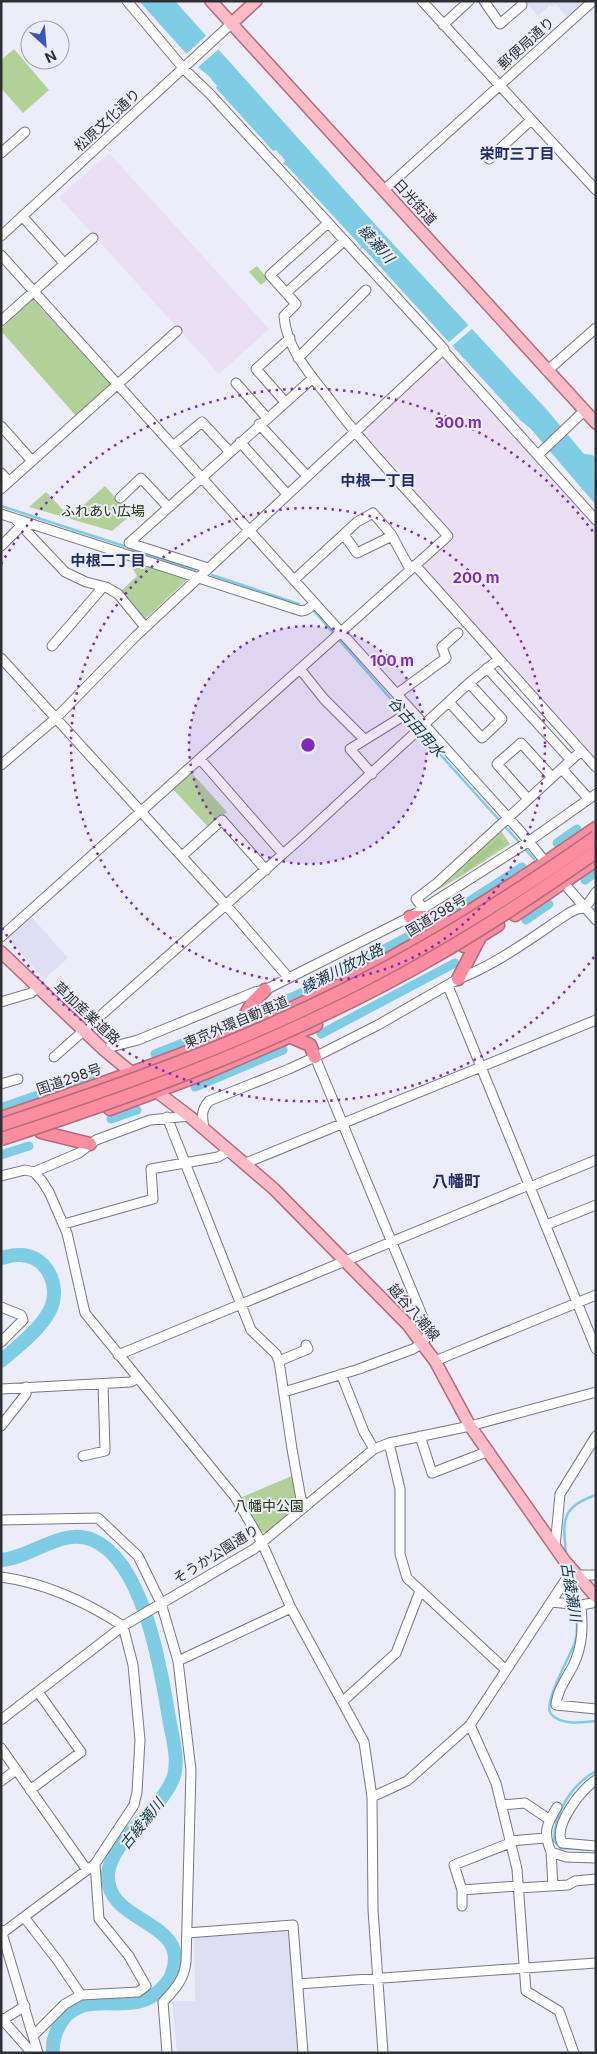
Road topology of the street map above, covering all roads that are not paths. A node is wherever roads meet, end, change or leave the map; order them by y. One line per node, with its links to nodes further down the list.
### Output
1 (127, 1): 11 (street)
2 (210, 1): 9 (main road, 日光街道)
3 (256, 1): 9 (main road)
4 (422, 1): 10 (street)
5 (469, 1): 10 (street)
6 (484, 1): 8 (street)
7 (593, 1): 12 (street, 郵便局通り)
8 (522, 4)
9 (231, 24): 11 (street, 松原文化通り); 17 (main road, 日光街道)
10 (443, 25): 12 (street)
11 (186, 67): 19 (street, 松原文化通り); 20 (street)
12 (500, 86): 13 (street); 17 (street, 郵便局通り)
13 (531, 120): 16 (street); 18 (street)
14 (25, 132): 15 (street)
15 (1, 153)
16 (489, 159)
17 (384, 190): 35 (main road, 日光街道)
18 (596, 190)
19 (22, 216): 21 (street, 松原文化通り); 25 (street)
20 (328, 223): 23 (street); 28 (street)
21 (1, 236)
22 (93, 238): 25 (street)
23 (344, 241): 28 (street); 33 (street)
24 (1, 255): 27 (street)
25 (64, 263): 27 (street)
26 (366, 290): 34 (street)
27 (34, 291): 29 (street); 38 (street)
28 (286, 293): 32 (street)
29 (1, 321)
30 (596, 328): 35 (street)
31 (177, 331): 38 (street)
32 (290, 338): 34 (street); 39 (street)
33 (443, 350): 45 (street); 49 (street)
34 (298, 358): 36 (street)
35 (547, 371): 40 (main road, 日光街道)
36 (313, 378): 39 (street); 45 (street)
37 (236, 383): 41 (street)
38 (118, 384): 47 (street); 50 (street)
39 (285, 402): 41 (street)
40 (584, 411): 42 (main road, 日光街道); 49 (street)
41 (267, 418): 43 (street)
42 (596, 423)
43 (260, 424): 46 (street); 52 (street)
44 (2, 428): 50 (street)
45 (354, 432): 52 (street); 67 (street)
46 (240, 442): 48 (street); 56 (street)
47 (173, 446): 48 (street); 53 (street)
48 (229, 451): 53 (street)
49 (538, 455): 61 (street)
50 (32, 461): 54 (street)
51 (1, 473): 54 (street)
52 (307, 476): 56 (street)
53 (201, 477): 58 (street); 63 (street)
54 (9, 482): 55 (street)
55 (1, 489)
56 (287, 494): 63 (street)
57 (120, 498): 58 (street)
58 (168, 507): 68 (street)
59 (1, 514): 60 (street)
60 (14, 518): 62 (street); 69 (street)
61 (596, 520)
62 (21, 526): 66 (street); 71 (street)
63 (249, 530): 68 (street); 70 (street)
64 (344, 535): 65 (street); 65 (street); 70 (street)
65 (392, 536): 67 (street)
66 (1, 546)
67 (412, 567): 74 (street); 78 (street)
68 (208, 568): 69 (street)
69 (198, 578): 72 (street); 73 (street)
70 (294, 580): 72 (street)
71 (103, 587): 73 (street); 76 (street)
72 (315, 604): 74 (street)
73 (145, 627): 84 (street)
74 (340, 632): 80 (street); 82 (street)
75 (458, 633): 82 (street)
76 (52, 646)
77 (1, 658): 84 (street)
78 (498, 659): 79 (street); 88 (street)
79 (487, 668): 81 (street); 90 (street)
80 (300, 669): 87 (street); 89 (street)
81 (470, 683): 83 (street); 83 (street)
82 (397, 694): 86 (street)
83 (449, 702): 86 (street)
84 (55, 718): 91 (street); 98 (street)
85 (400, 718): 87 (street)
86 (424, 725): 94 (street); 99 (street)
87 (364, 739): 94 (street)
88 (582, 751): 90 (street); 92 (street)
89 (200, 759): 98 (street); 104 (street)
90 (571, 760): 93 (street)
91 (1, 765)
92 (596, 767)
93 (562, 769): 95 (street); 96 (street)
94 (372, 774): 104 (street)
95 (552, 777): 97 (street); 97 (street)
96 (592, 797): 102 (street)
97 (528, 799): 99 (street)
98 (141, 812): 105 (street); 117 (street)
99 (508, 818): 102 (street); 113 (street)
100 (596, 828): 107 (highway, 国道298号)
101 (596, 836): 141 (highway, 東京外環自動車道, bridge)
102 (528, 842): 107 (street); 113 (street)
103 (596, 852): 144 (highway, 東京外環自動車道, bridge)
104 (283, 854): 108 (street)
105 (182, 856): 108 (street); 111 (street)
106 (596, 860): 109 (highway)
107 (546, 863): 109 (street); 116 (highway, 国道298号)
108 (266, 870): 111 (street)
109 (564, 883): 112 (street); 118 (highway)
110 (596, 892): 112 (street)
111 (226, 905): 120 (street); 126 (street)
112 (585, 908): 115 (street); 121 (street)
113 (424, 909): 114 (street)
114 (410, 918): 116 (highway); 120 (street)
115 (596, 920)
116 (452, 924): 127 (highway, 国道298号)
117 (1, 937)
118 (480, 937): 121 (highway); 128 (highway)
119 (1, 952): 122 (main road, 草加産業道路)
120 (288, 977): 123 (street)
121 (453, 983): 131 (street); 132 (street)
122 (38, 988): 124 (street); 126 (main road, 草加産業道路)
123 (265, 990): 127 (highway); 129 (street)
124 (1, 1002)
125 (596, 1020): 132 (street)
126 (83, 1031): 129 (main road, 草加産業道路); 130 (street)
127 (232, 1034): 133 (highway, 国道298号)
128 (291, 1037): 131 (highway); 136 (highway)
129 (104, 1049): 133 (main road, 草加産業道路)
130 (54, 1057)
131 (316, 1057): 140 (street); 142 (street)
132 (480, 1067): 140 (street); 153 (street)
133 (132, 1073): 136 (main road, 草加産業道路); 139 (highway, 国道298号)
134 (18, 1079): 135 (street)
135 (1, 1084)
136 (157, 1092): 137 (main road, 越谷八潮線); 143 (highway)
137 (189, 1116): 138 (street); 142 (main road, 越谷八潮線)
138 (167, 1117): 145 (street); 150 (street)
139 (1, 1118)
140 (343, 1123): 149 (street); 157 (street)
141 (1, 1125)
142 (204, 1128): 147 (main road, 越谷八潮線)
143 (42, 1132): 145 (highway); 146 (highway)
144 (1, 1139)
145 (90, 1144): 151 (street)
146 (1, 1145)
147 (230, 1150): 149 (main road, 越谷八潮線); 150 (street)
148 (596, 1160): 153 (street)
149 (246, 1163): 158 (main road, 越谷八潮線)
150 (185, 1164): 155 (street); 161 (street)
151 (34, 1172): 152 (street); 155 (street)
152 (1, 1176)
153 (530, 1186): 156 (street); 157 (street)
154 (596, 1205): 156 (street)
155 (64, 1224): 167 (street)
156 (546, 1225): 160 (street)
157 (392, 1241): 158 (street); 164 (street)
158 (344, 1260): 161 (street); 164 (main road, 越谷八潮線)
159 (596, 1295): 160 (street)
160 (577, 1303): 166 (street); 169 (street)
161 (239, 1304): 167 (street); 168 (street)
162 (1, 1307): 163 (street)
163 (1, 1342)
164 (423, 1344): 169 (main road, 越谷八潮線); 170 (street)
165 (306, 1345): 168 (street)
166 (596, 1349)
167 (118, 1355): 171 (street)
168 (279, 1360): 175 (street)
169 (435, 1361): 178 (main road, 越谷八潮線)
170 (341, 1374): 175 (street); 182 (street)
171 (137, 1378): 172 (street); 187 (street)
172 (103, 1384): 173 (street); 184 (street)
173 (26, 1387): 174 (street); 177 (street)
174 (1, 1389)
175 (284, 1392): 185 (street)
176 (596, 1392): 178 (street, そうか公園通り)
177 (1, 1426)
178 (470, 1426): 179 (street, そうか公園通り); 183 (main road, 越谷八潮線)
179 (420, 1436): 181 (street, そうか公園通り); 183 (street)
180 (596, 1436): 188 (street)
181 (389, 1443): 182 (street, そうか公園通り); 192 (street)
182 (374, 1449): 185 (street, そうか公園通り)
183 (488, 1451): 188 (main road, 越谷八潮線)
184 (83, 1456)
185 (306, 1506): 187 (street, そうか公園通り)
186 (1, 1520): 196 (street)
187 (262, 1543): 196 (street, そうか公園通り); 197 (street)
188 (556, 1547): 189 (main road, 越谷八潮線)
189 (575, 1573): 190 (street); 193 (main road, 越谷八潮線); 194 (street)
190 (596, 1575)
191 (1, 1577): 198 (street)
192 (420, 1591): 200 (street); 202 (street)
193 (596, 1598): 195 (street)
194 (551, 1602): 195 (street); 200 (street)
195 (576, 1604): 203 (street)
196 (159, 1605): 198 (street, そうか公園通り); 199 (street)
197 (291, 1608): 199 (street); 202 (street)
198 (127, 1624): 201 (street, そうか公園通り); 220 (street)
199 (178, 1660): 229 (street)
200 (506, 1670): 205 (street)
201 (38, 1692): 204 (street, そうか公園通り); 210 (street)
202 (342, 1702): 211 (street)
203 (596, 1708)
204 (1, 1720)
205 (470, 1725): 211 (street); 212 (street)
206 (1, 1748): 207 (street)
207 (16, 1770): 209 (street); 210 (street)
208 (596, 1780): 217 (street)
209 (1, 1781)
210 (30, 1790): 221 (street)
211 (372, 1797): 232 (street)
212 (501, 1805): 214 (street); 216 (street)
213 (557, 1807): 214 (street)
214 (550, 1820): 215 (street)
215 (545, 1838): 216 (street); 218 (street)
216 (510, 1842): 224 (street); 225 (street)
217 (596, 1846)
218 (551, 1852): 219 (street); 223 (street)
219 (596, 1858)
220 (95, 1864): 221 (street); 234 (street)
221 (87, 1870): 227 (street)
222 (596, 1879): 223 (street)
223 (553, 1886): 224 (street)
224 (518, 1887): 225 (street); 231 (street)
225 (462, 1890): 226 (street)
226 (462, 1906)
227 (24, 1917): 228 (street); 234 (street)
228 (2, 1932): 235 (street)
229 (186, 1933): 233 (street); 240 (street)
230 (596, 1963): 231 (street)
231 (524, 1968): 232 (street); 243 (street)
232 (378, 1979): 233 (street); 242 (street)
233 (298, 1984): 241 (street)
234 (81, 1995): 237 (street)
235 (25, 2006): 236 (street); 237 (street)
236 (2, 2020): 238 (street)
237 (34, 2035): 239 (street)
238 (32, 2053)
239 (38, 2053)
240 (167, 2053)
241 (303, 2053)
242 (383, 2053)
243 (574, 2053)

